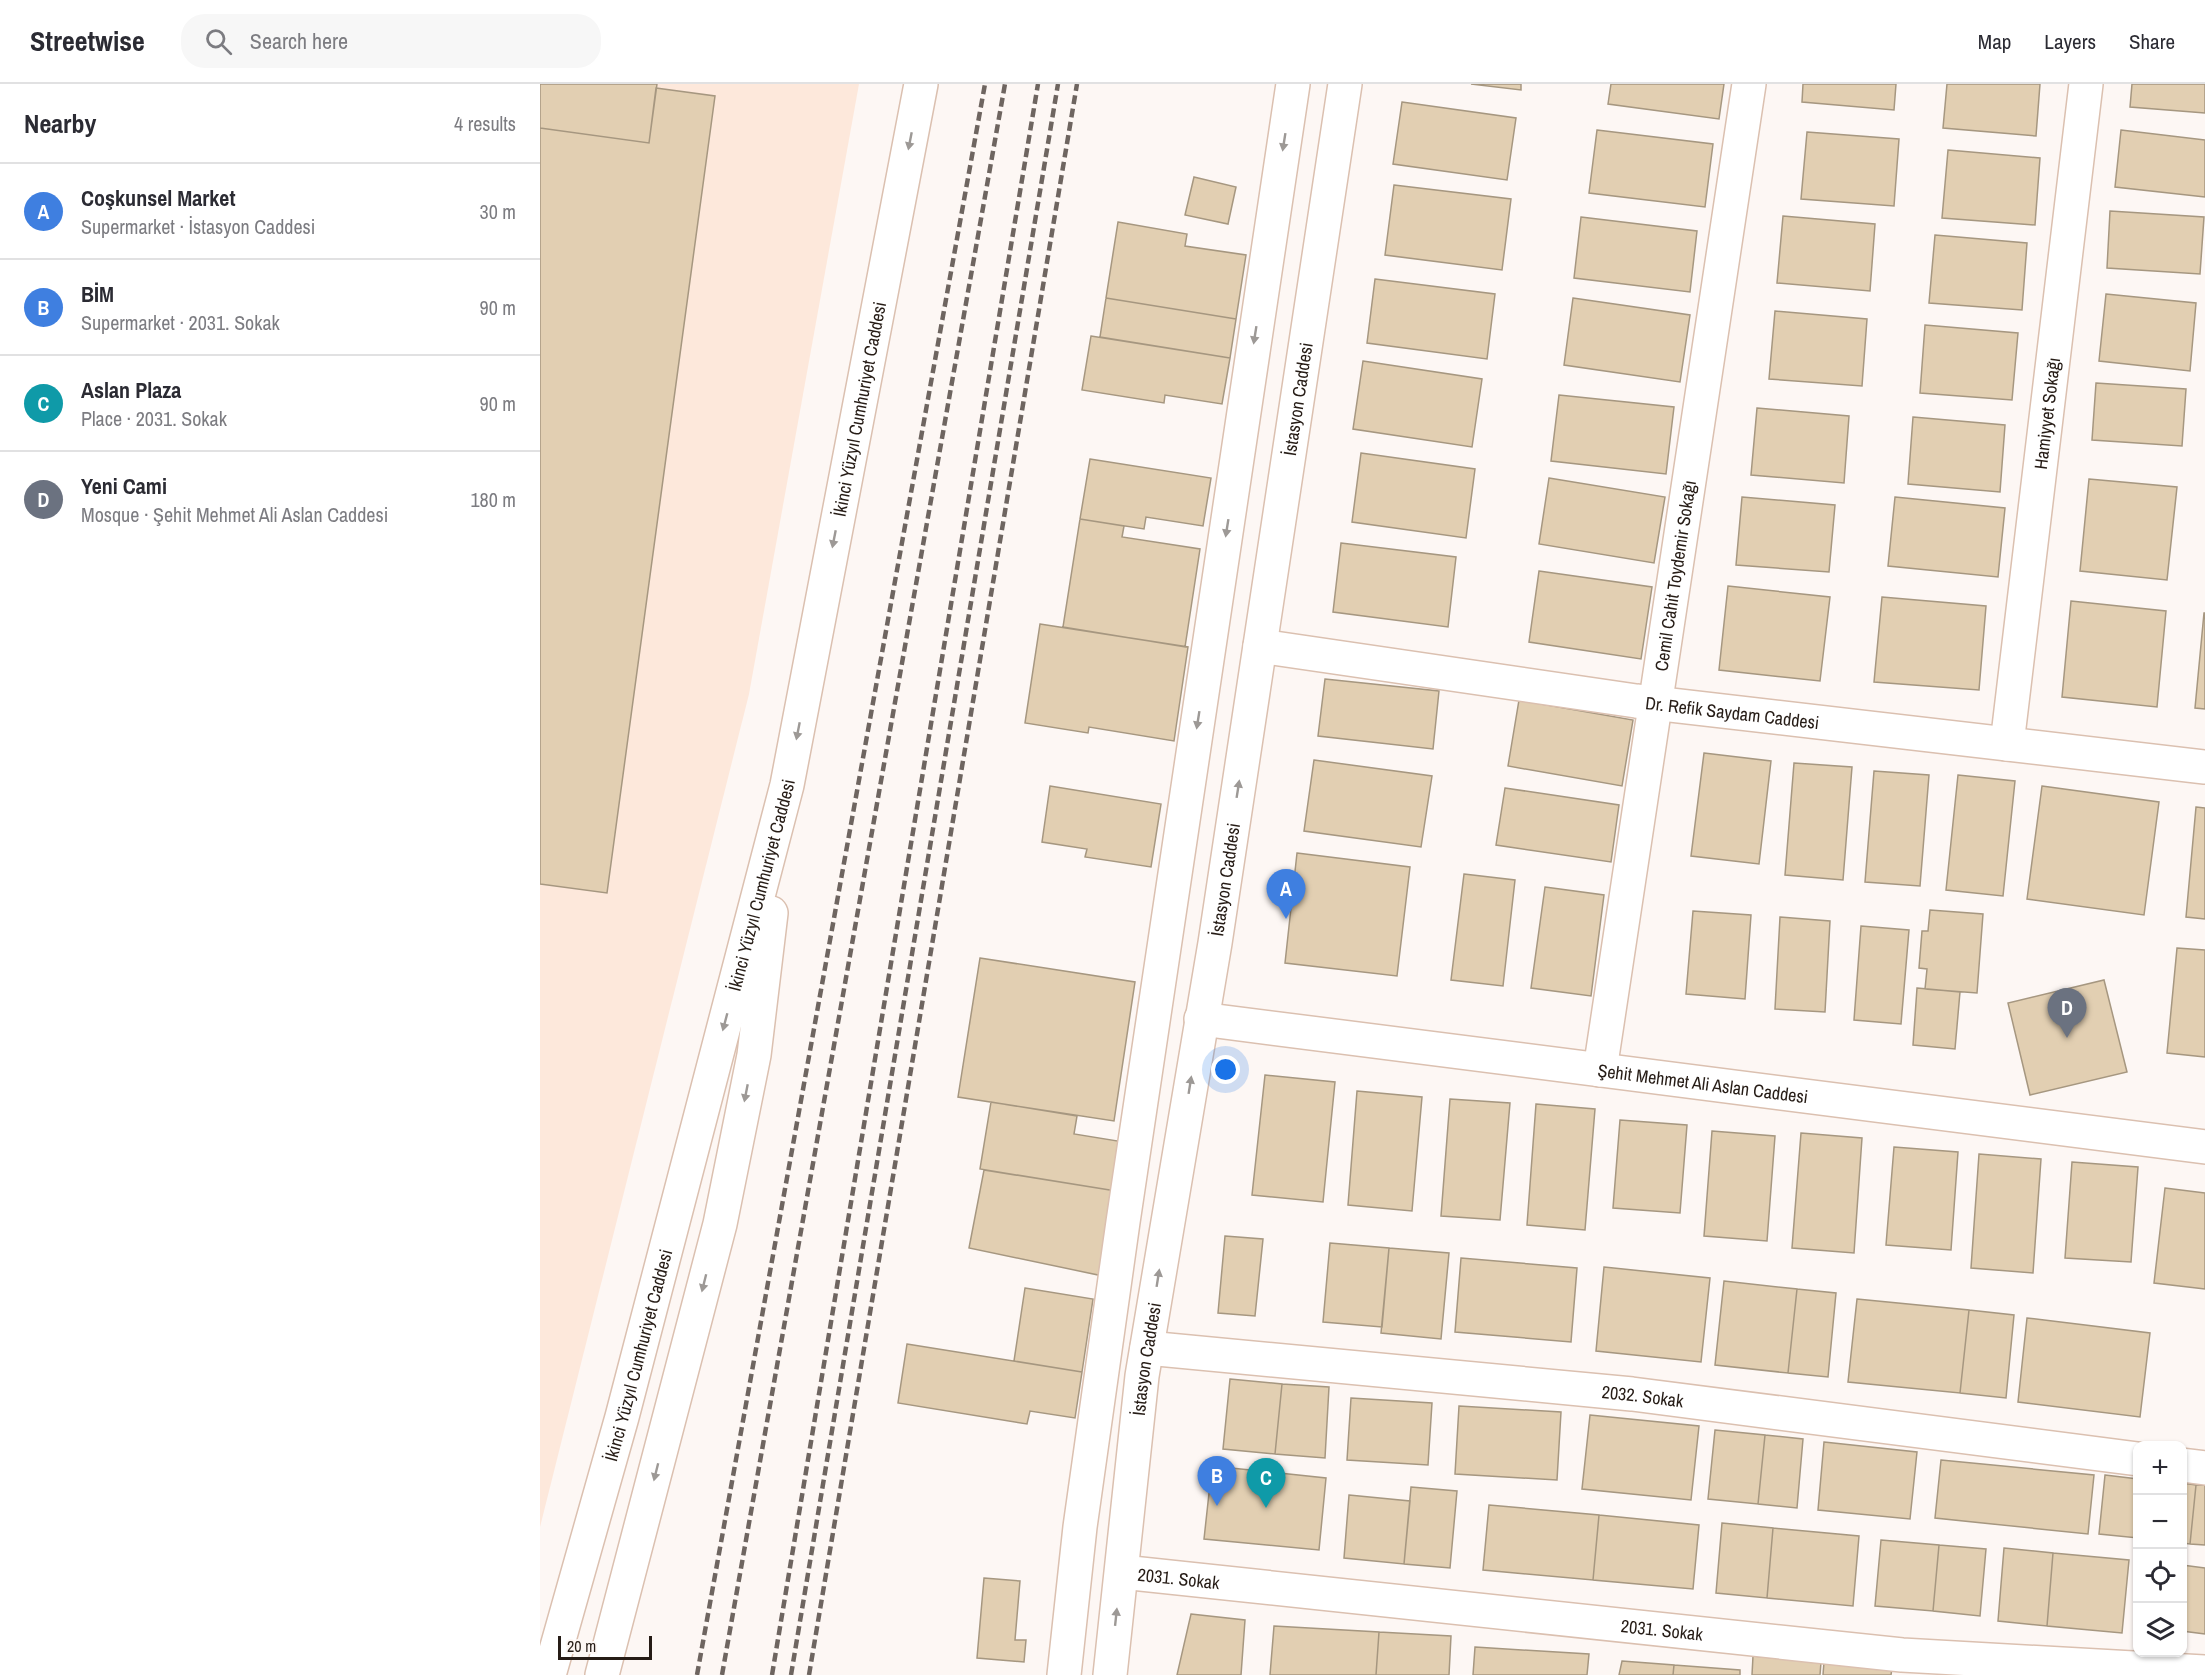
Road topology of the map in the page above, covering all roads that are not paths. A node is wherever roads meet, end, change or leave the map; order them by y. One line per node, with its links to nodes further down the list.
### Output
1 (921, 84): 10 (main road, İkinci Yüzyıl Cumhuriyet Caddesi, one-way to 10)
2 (1293, 84): 24 (main road, one-way to 24)
3 (1345, 84): 6 (main road, İstasyon Caddesi)
4 (1749, 84): 7 (main road, Cemil Cahit Toydemir Sokağı)
5 (2086, 84): 8 (main road, Hamiyyet Sokağı)
6 (1260, 646): 7 (main road, Dr. Refik Saydam Caddesi); 11 (main road, İstasyon Caddesi, one-way to 6)
7 (1656, 703): 8 (main road, Dr. Refik Saydam Caddesi); 12 (main road, Cemil Cahit Toydemir Sokağı)
8 (2007, 744): 9 (main road, Dr. Refik Saydam Caddesi)
9 (2205, 767)
10 (787, 785): 22 (main road, İkinci Yüzyıl Cumhuriyet Caddesi, one-way to 22); 23 (main road, one-way to 23)
11 (1201, 1019): 12 (main road, Şehit Mehmet Ali Aslan Caddesi); 14 (main road, İstasyon Caddesi, one-way to 11)
12 (1600, 1070): 13 (main road, Şehit Mehmet Ali Aslan Caddesi)
13 (2205, 1147)
14 (1147, 1348): 15 (main road, 2032. Sokak); 18 (main road, İstasyon Caddesi)
15 (2133, 1458)
16 (2187, 1466): 17 (main road)
17 (2205, 1468)
18 (1122, 1572): 19 (main road, 2031. Sokak); 25 (main road, İstasyon Caddesi, one-way to 18)
19 (1901, 1665): 20 (main road, 2031. Sokak)
20 (2112, 1671): 21 (main road, 2031. Sokak)
21 (2205, 1672)
22 (549, 1675)
23 (602, 1675)
24 (1064, 1675)
25 (1110, 1675)

